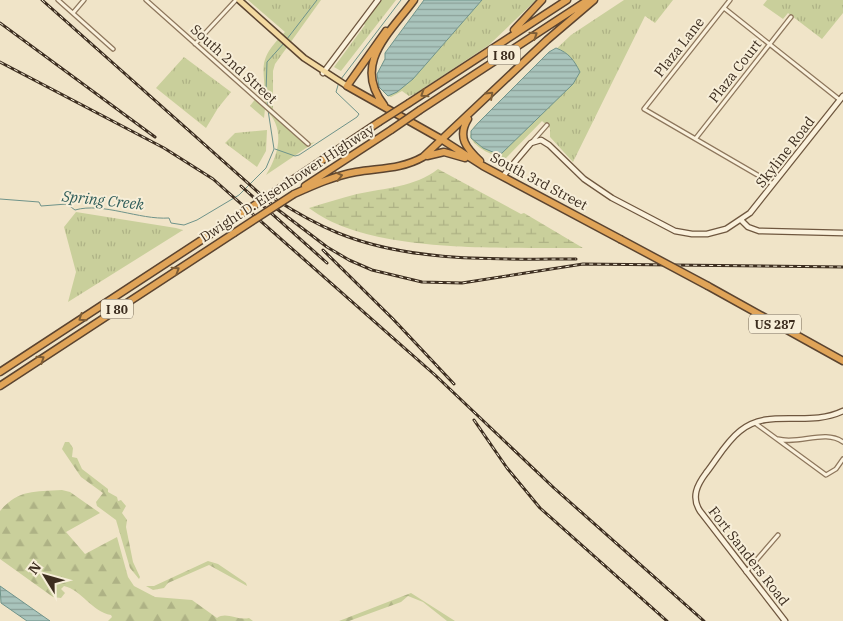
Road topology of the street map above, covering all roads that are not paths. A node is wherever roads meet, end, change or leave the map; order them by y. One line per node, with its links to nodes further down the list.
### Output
1 (58, 0): 16 (street)
2 (84, 0): 16 (street)
3 (146, 0): 14 (street, South 2nd Street)
4 (156, 0): 14 (street)
5 (238, 0): 19 (street); 23 (main road, South 3rd Street / US 287)
6 (378, 0): 23 (street)
7 (409, 0): 24 (highway)
8 (414, 0): 18 (highway)
9 (542, 0): 22 (highway)
10 (567, 0): 22 (highway, Dwight D. Eisenhower Highway / I 80)
11 (588, 0): 38 (highway, Dwight D. Eisenhower Highway / I 80, one-way to 11, bridge)
12 (594, 0): 27 (highway, one-way to 12)
13 (730, 0): 15 (street, Plaza Lane)
14 (151, 5): 19 (street, South 2nd Street)
15 (724, 8): 20 (street); 29 (street, Plaza Lane)
16 (72, 13): 21 (street)
17 (792, 17): 20 (street, Plaza Court)
18 (386, 38): 24 (highway); 26 (highway)
19 (195, 44): 32 (street, South 2nd Street)
20 (770, 44): 25 (street); 29 (street, Plaza Court)
21 (114, 49)
22 (470, 64): 42 (highway, Dwight D. Eisenhower Highway / I 80, one-way to 42, bridge)
23 (323, 73): 24 (main road, South 3rd Street / US 287)
24 (342, 84): 26 (highway, South 3rd Street / US 287)
25 (842, 98): 37 (street, Skyline Road)
26 (386, 108): 30 (highway, South 3rd Street / US 287)
27 (472, 112): 30 (highway); 35 (highway)
28 (547, 125): 31 (street)
29 (696, 138): 37 (street)
30 (441, 139): 33 (highway); 34 (highway, South 3rd Street / US 287)
31 (531, 143): 36 (street); 39 (street)
32 (308, 144)
33 (424, 157): 34 (highway); 38 (highway, one-way to 33)
34 (477, 162): 35 (highway, South 3rd Street / US 287)
35 (488, 169): 36 (highway, South 3rd Street / US 287)
36 (503, 176): 41 (highway, South 3rd Street / US 287, bridge)
37 (774, 184): 39 (street, Skyline Road)
38 (294, 194): 43 (highway, Dwight D. Eisenhower Highway / I 80, one-way to 38, bridge)
39 (741, 220): 40 (street)
40 (843, 233)
41 (843, 361)
42 (0, 372)
43 (0, 386)
44 (843, 411): 45 (street)
45 (755, 422): 46 (street); 50 (street, Fort Sanders Road)
46 (775, 438): 47 (street); 48 (street)
47 (843, 442)
48 (843, 459)
49 (778, 534): 50 (street)
50 (746, 572): 51 (street, Fort Sanders Road)
51 (786, 621)

